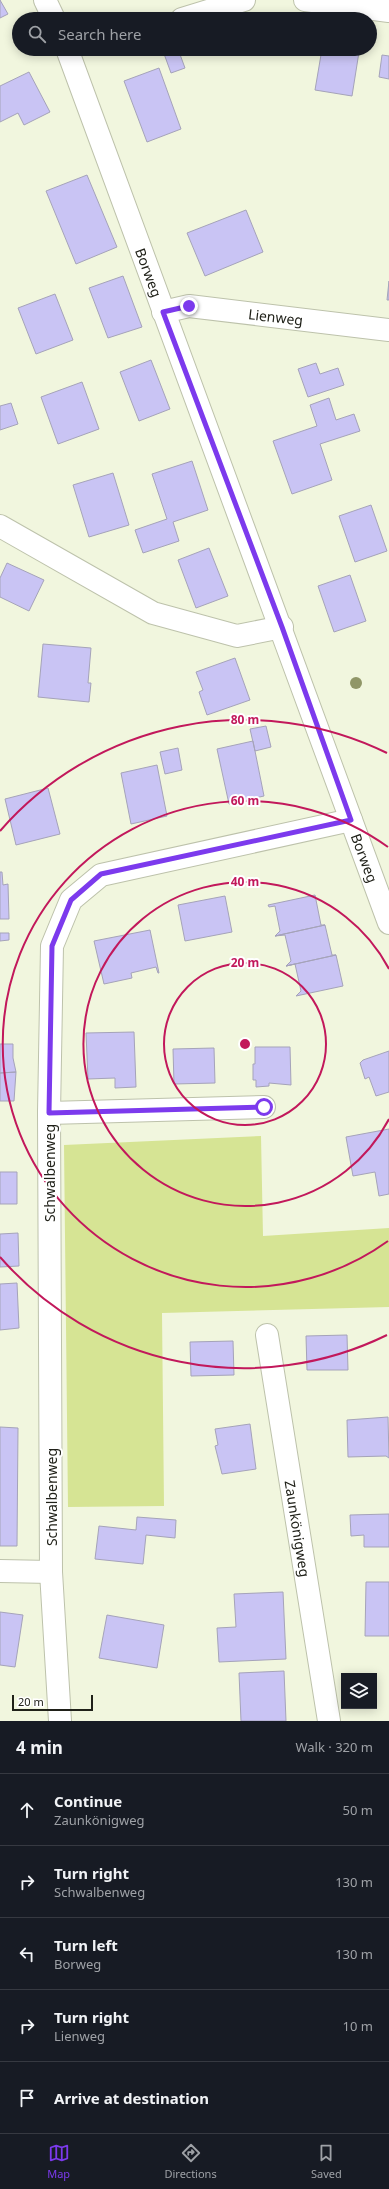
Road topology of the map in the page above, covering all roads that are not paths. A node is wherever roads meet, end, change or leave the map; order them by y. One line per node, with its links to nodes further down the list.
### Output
1 (45, 0): 5 (street)
2 (244, 0): 6 (street)
3 (305, 0): 4 (street)
4 (389, 11)
5 (51, 12)
6 (205, 12)
7 (75, 56): 8 (street, Borweg)
8 (163, 312): 9 (street, Lienweg); 11 (street, Borweg)
9 (389, 330)
10 (0, 526): 11 (street)
11 (282, 627): 12 (street, Borweg)
12 (351, 820): 13 (street, Borweg); 15 (street, Schwalbenweg)
13 (389, 922)
14 (264, 1107): 15 (street)
15 (49, 1113): 18 (street, Schwalbenweg)
16 (267, 1335): 20 (street, Zaunkönigweg)
17 (0, 1571): 18 (street)
18 (51, 1572): 19 (street, Schwalbenweg)
19 (60, 1721)
20 (330, 1721)

